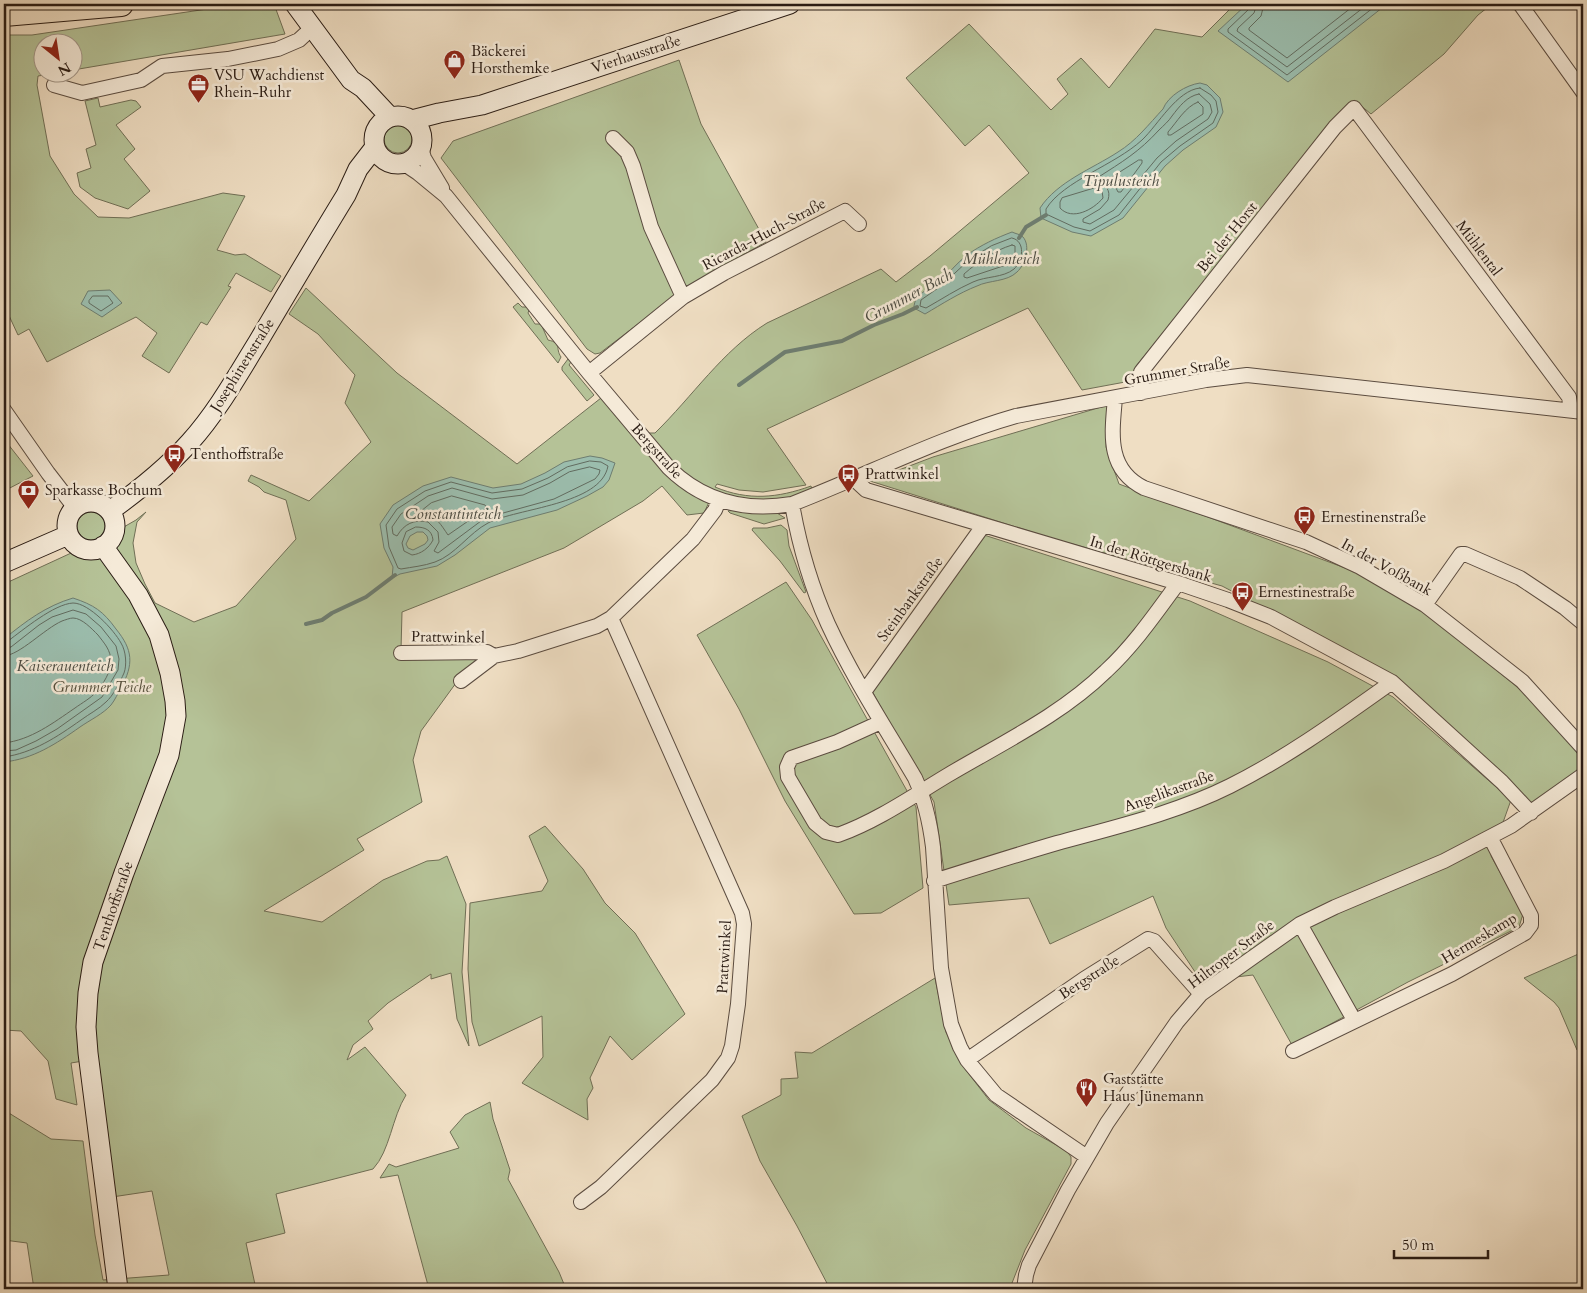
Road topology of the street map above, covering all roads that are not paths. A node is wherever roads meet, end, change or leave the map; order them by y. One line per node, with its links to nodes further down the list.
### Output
1 (121, 4): 5 (highway)
2 (295, 4): 6 (street, Bergstraße)
3 (790, 4): 10 (street, Vierhausstraße)
4 (1520, 4): 9 (street)
5 (4, 14)
6 (312, 28): 7 (street, Bergstraße); 8 (street)
7 (351, 80): 12 (street, Bergstraße); 15 (street, Bergstraße)
8 (54, 85)
9 (1583, 92)
10 (482, 105): 13 (street, Vierhausstraße); 16 (street, Vierhausstraße)
11 (1354, 108): 23 (street, Bei der Horst); 26 (street, Mühlental)
12 (390, 117): 13 (street); 15 (street)
13 (412, 120): 16 (street, Bergstraße)
14 (613, 138): 21 (street)
15 (376, 139): 17 (street, Bergstraße); 18 (street, Josephinenstraße)
16 (422, 143): 17 (street); 19 (street, Bergstraße)
17 (396, 163): 18 (street, Josephinenstraße); 19 (street, Bergstraße)
18 (346, 195): 31 (street, Josephinenstraße)
19 (446, 196): 22 (street, Bergstraße)
20 (859, 224): 21 (street, Ricarda-Huch-Straße)
21 (683, 297): 22 (street, Ricarda-Huch-Straße)
22 (589, 373): 28 (street, Bergstraße)
23 (1141, 393): 24 (street, Grummer Straße); 26 (street, Grummer Straße)
24 (1115, 398): 27 (street, Grummer Straße); 37 (street, In der Voßbank)
25 (4, 410): 30 (street)
26 (1577, 411)
27 (853, 478): 29 (street, Grummer Straße); 32 (street, In der Röttgersbank)
28 (719, 500): 29 (street, Bergstraße); 38 (street, Prattwinkel)
29 (792, 504): 44 (street)
30 (75, 508): 31 (street); 33 (street)
31 (110, 511): 34 (street)
32 (982, 526): 36 (street, In der Röttgersbank); 44 (street, Steinbankstraße)
33 (68, 535): 34 (street); 35 (street)
34 (103, 546): 59 (street, Tenthoffstraße)
35 (4, 563)
36 (1178, 583): 43 (street, In der Röttgersbank); 48 (street)
37 (1424, 605): 39 (street); 46 (street, In der Voßbank)
38 (611, 618): 41 (street, Prattwinkel); 58 (street, Prattwinkel)
39 (1583, 623)
40 (401, 652): 41 (street, Prattwinkel)
41 (494, 656): 42 (street, Prattwinkel)
42 (461, 681)
43 (1392, 682): 49 (street, In der Röttgersbank); 51 (street, Angelikastraße)
44 (864, 692): 45 (street)
45 (881, 722): 48 (street); 48 (street)
46 (1583, 748)
47 (1583, 775): 49 (street, Hiltroper Straße)
48 (921, 791): 51 (street)
49 (1531, 812): 50 (street, Hiltroper Straße)
50 (1490, 837): 52 (street, Hiltroper Straße); 54 (street, Hermeskamp)
51 (934, 881): 56 (street)
52 (1300, 924): 53 (street, Hiltroper Straße); 54 (street)
53 (1201, 994): 56 (street, Bergstraße); 57 (street, Hiltroper Straße)
54 (1354, 1020): 55 (street, Hermeskamp)
55 (1293, 1050)
56 (968, 1060): 57 (street)
57 (1087, 1157): 60 (street, Hiltroper Straße)
58 (580, 1202)
59 (118, 1289)
60 (1024, 1289)

